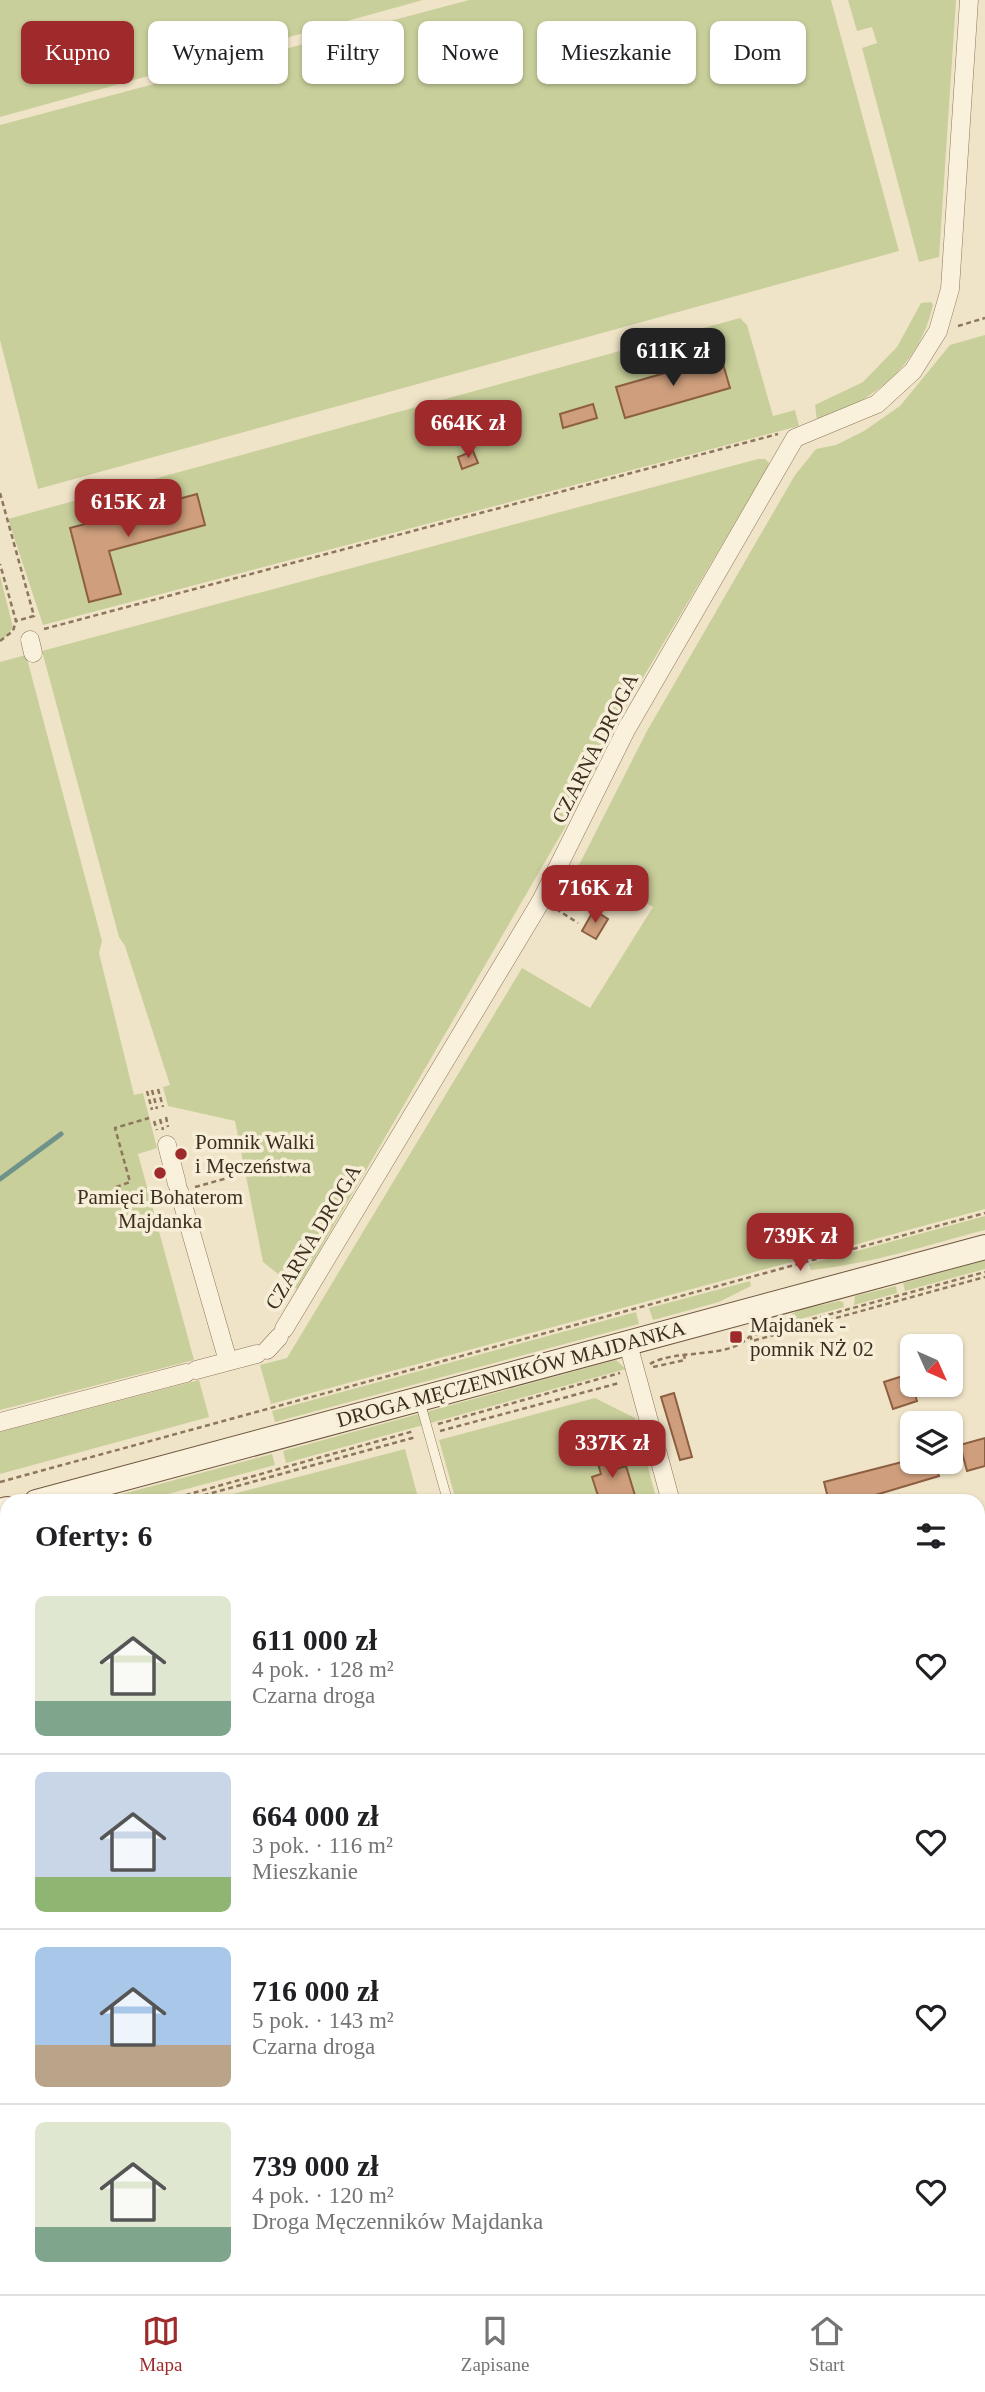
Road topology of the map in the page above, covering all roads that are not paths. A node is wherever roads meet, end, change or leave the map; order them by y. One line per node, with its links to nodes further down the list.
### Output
1 (970, 0): 5 (street, CZARNA DROGA)
2 (167, 1145): 5 (street)
3 (985, 1247): 4 (street, DROGA MĘCZENNIKÓW MAJDANKA)
4 (628, 1344): 6 (street, DROGA MĘCZENNIKÓW MAJDANKA); 10 (street)
5 (228, 1361): 7 (street)
6 (419, 1399): 8 (street, DROGA MĘCZENNIKÓW MAJDANKA); 9 (lane)
7 (0, 1422)
8 (66, 1494)
9 (446, 1494)
10 (668, 1494)

